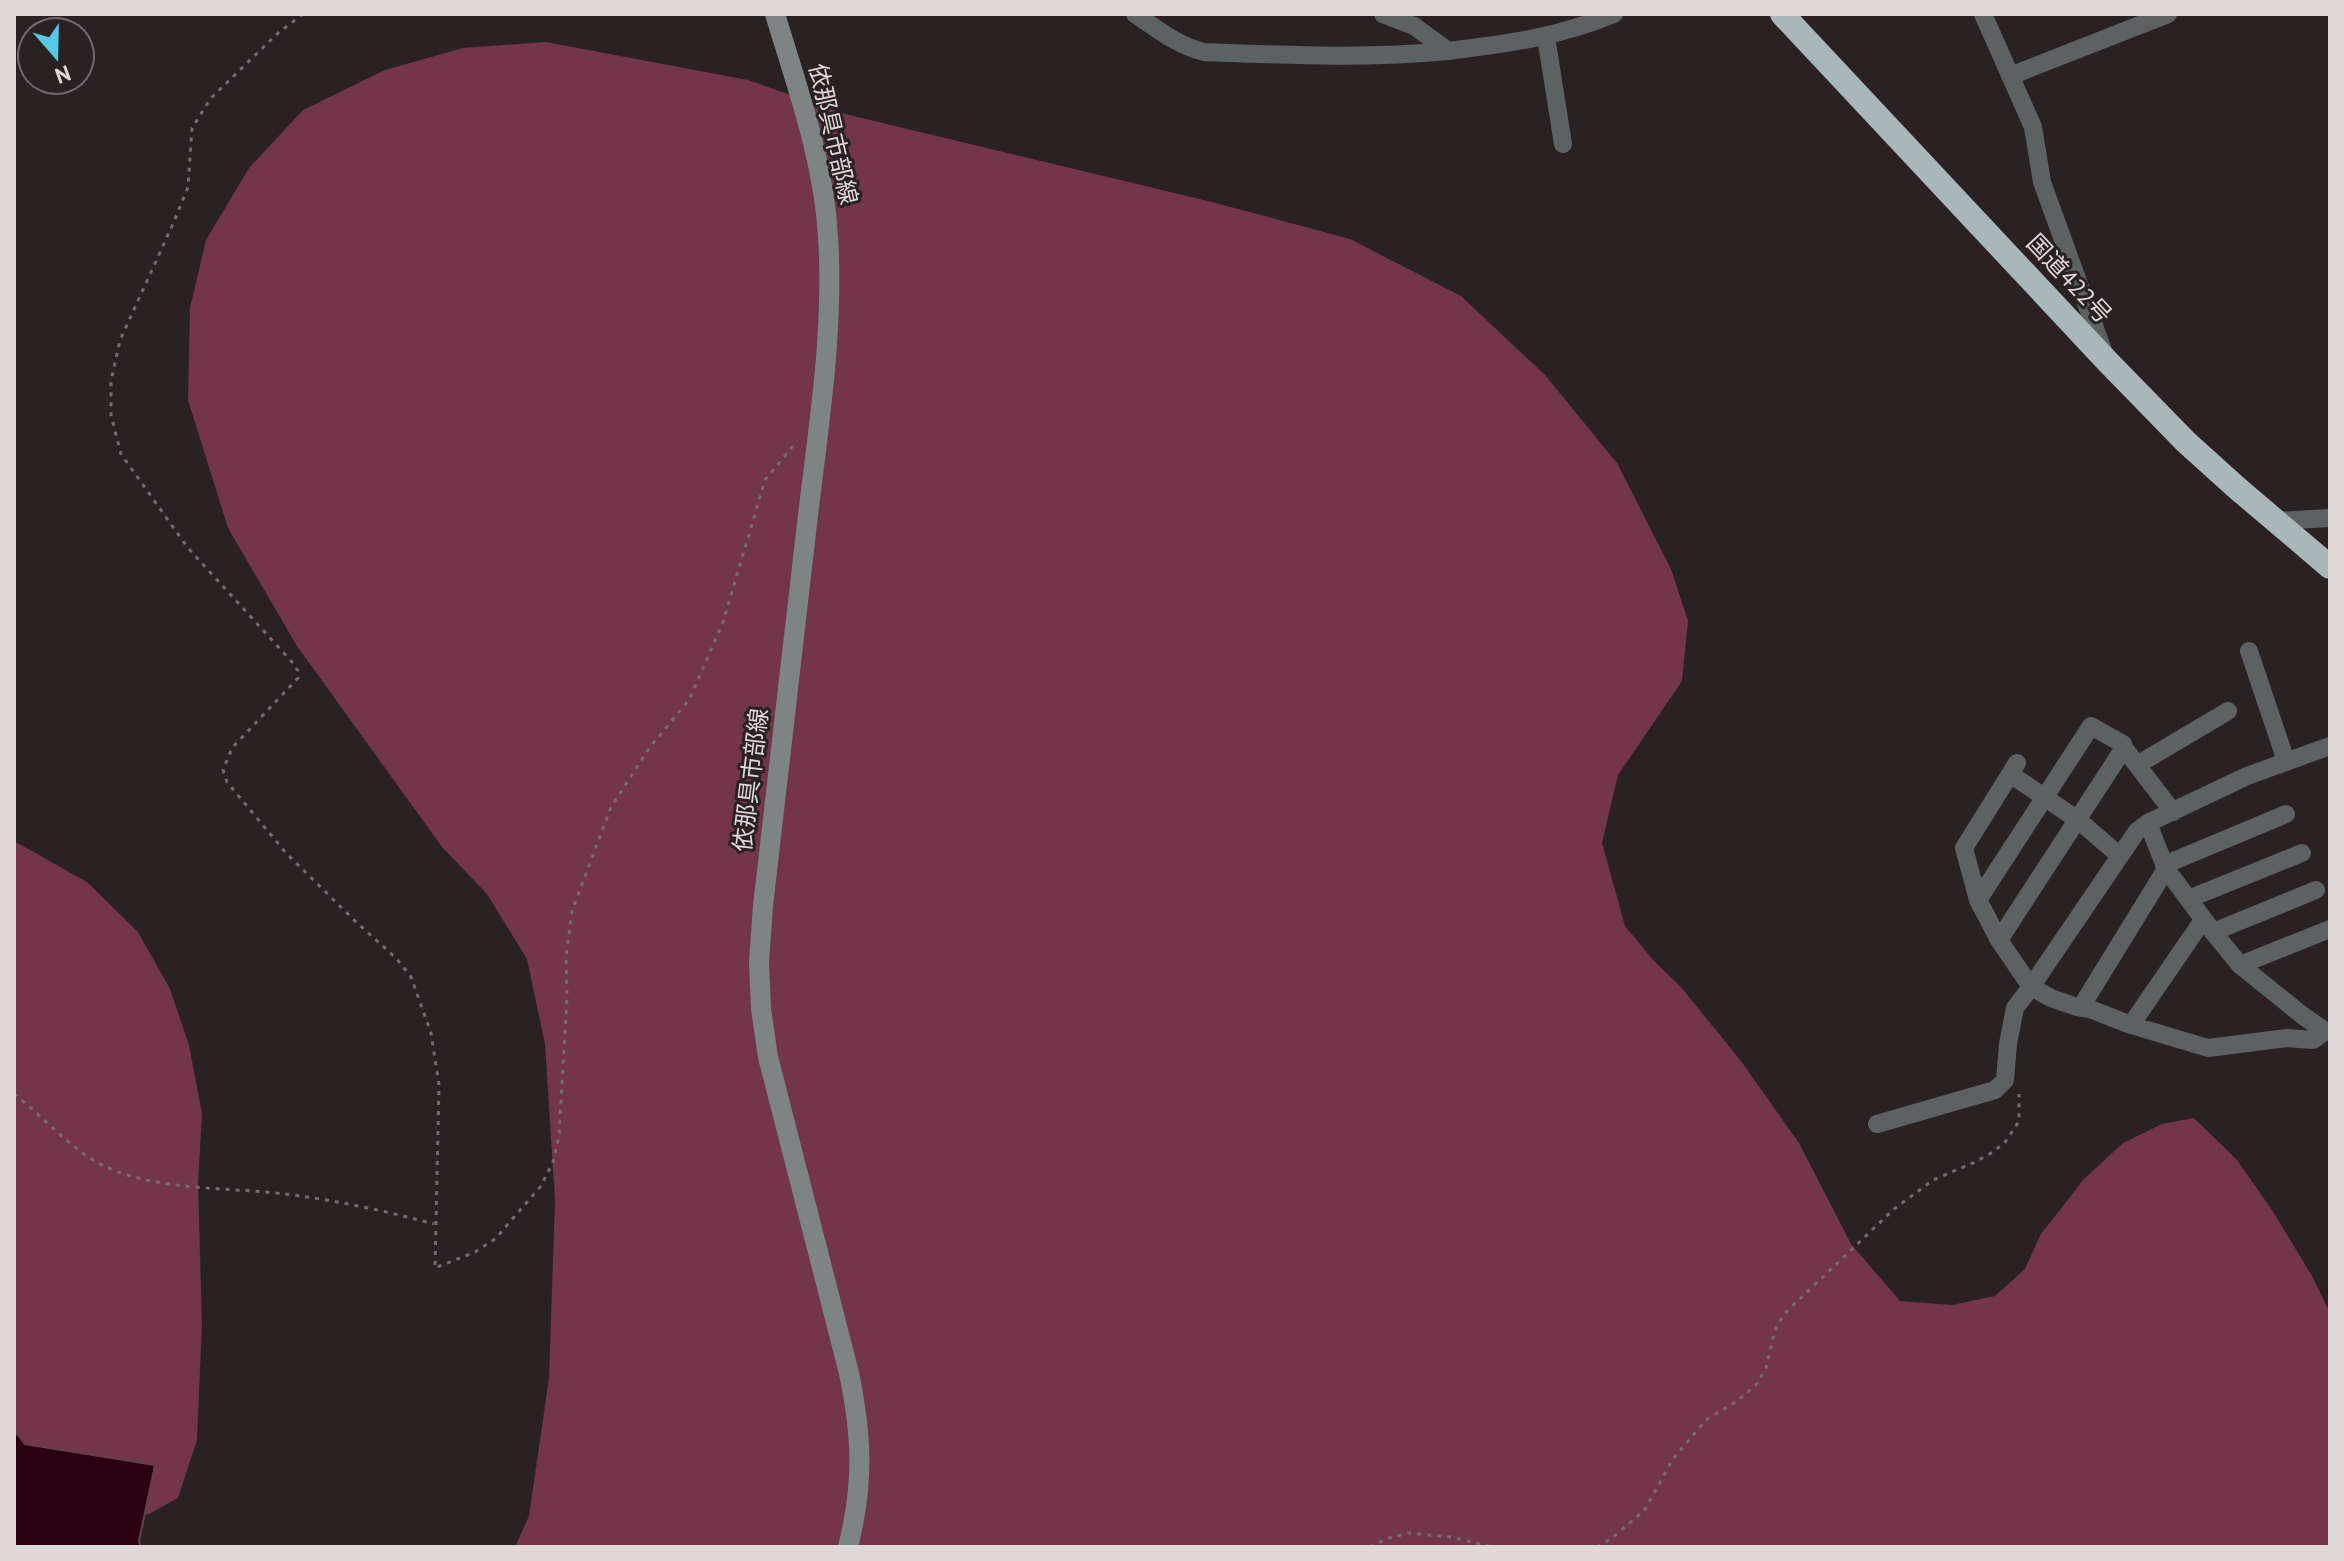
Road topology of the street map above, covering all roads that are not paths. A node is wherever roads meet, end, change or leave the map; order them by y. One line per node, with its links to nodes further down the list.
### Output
1 (775, 14): 42 (main road, 依那具市部線)
2 (1135, 14): 9 (street)
3 (1383, 14): 9 (street)
4 (1614, 14): 8 (street)
5 (1782, 14): 12 (highway, 国道422号)
6 (1983, 14): 10 (street)
7 (2168, 14): 10 (street)
8 (1546, 37): 9 (street); 11 (street)
9 (1448, 51)
10 (2010, 76): 12 (street)
11 (1563, 144)
12 (2107, 361): 14 (highway, 国道422号)
13 (2330, 518): 14 (street)
14 (2276, 521): 15 (highway, 国道422号)
15 (2330, 567)
16 (2249, 651): 20 (street)
17 (2228, 711): 21 (street)
18 (2330, 746): 20 (street)
19 (2124, 748): 21 (street); 22 (street); 25 (street)
20 (2286, 761): 23 (street)
21 (2137, 765): 23 (street)
22 (2044, 797): 25 (street); 32 (street); 32 (street)
23 (2173, 812): 26 (street)
24 (2286, 814): 29 (street)
25 (2078, 820): 28 (street); 35 (street)
26 (2148, 823): 28 (street); 29 (street)
27 (2302, 853): 31 (street)
28 (2120, 856): 37 (street)
29 (2165, 867): 31 (street); 38 (street)
30 (2316, 890): 33 (street)
31 (2188, 899): 33 (street)
32 (1978, 900): 35 (street)
33 (2208, 926): 36 (street); 39 (street)
34 (2330, 929): 36 (street)
35 (1999, 940): 37 (street)
36 (2240, 965): 40 (street)
37 (2031, 987): 38 (street); 41 (street)
38 (2081, 1007): 39 (street)
39 (2131, 1025): 40 (street)
40 (2327, 1031)
41 (1877, 1124)
42 (848, 1547)

